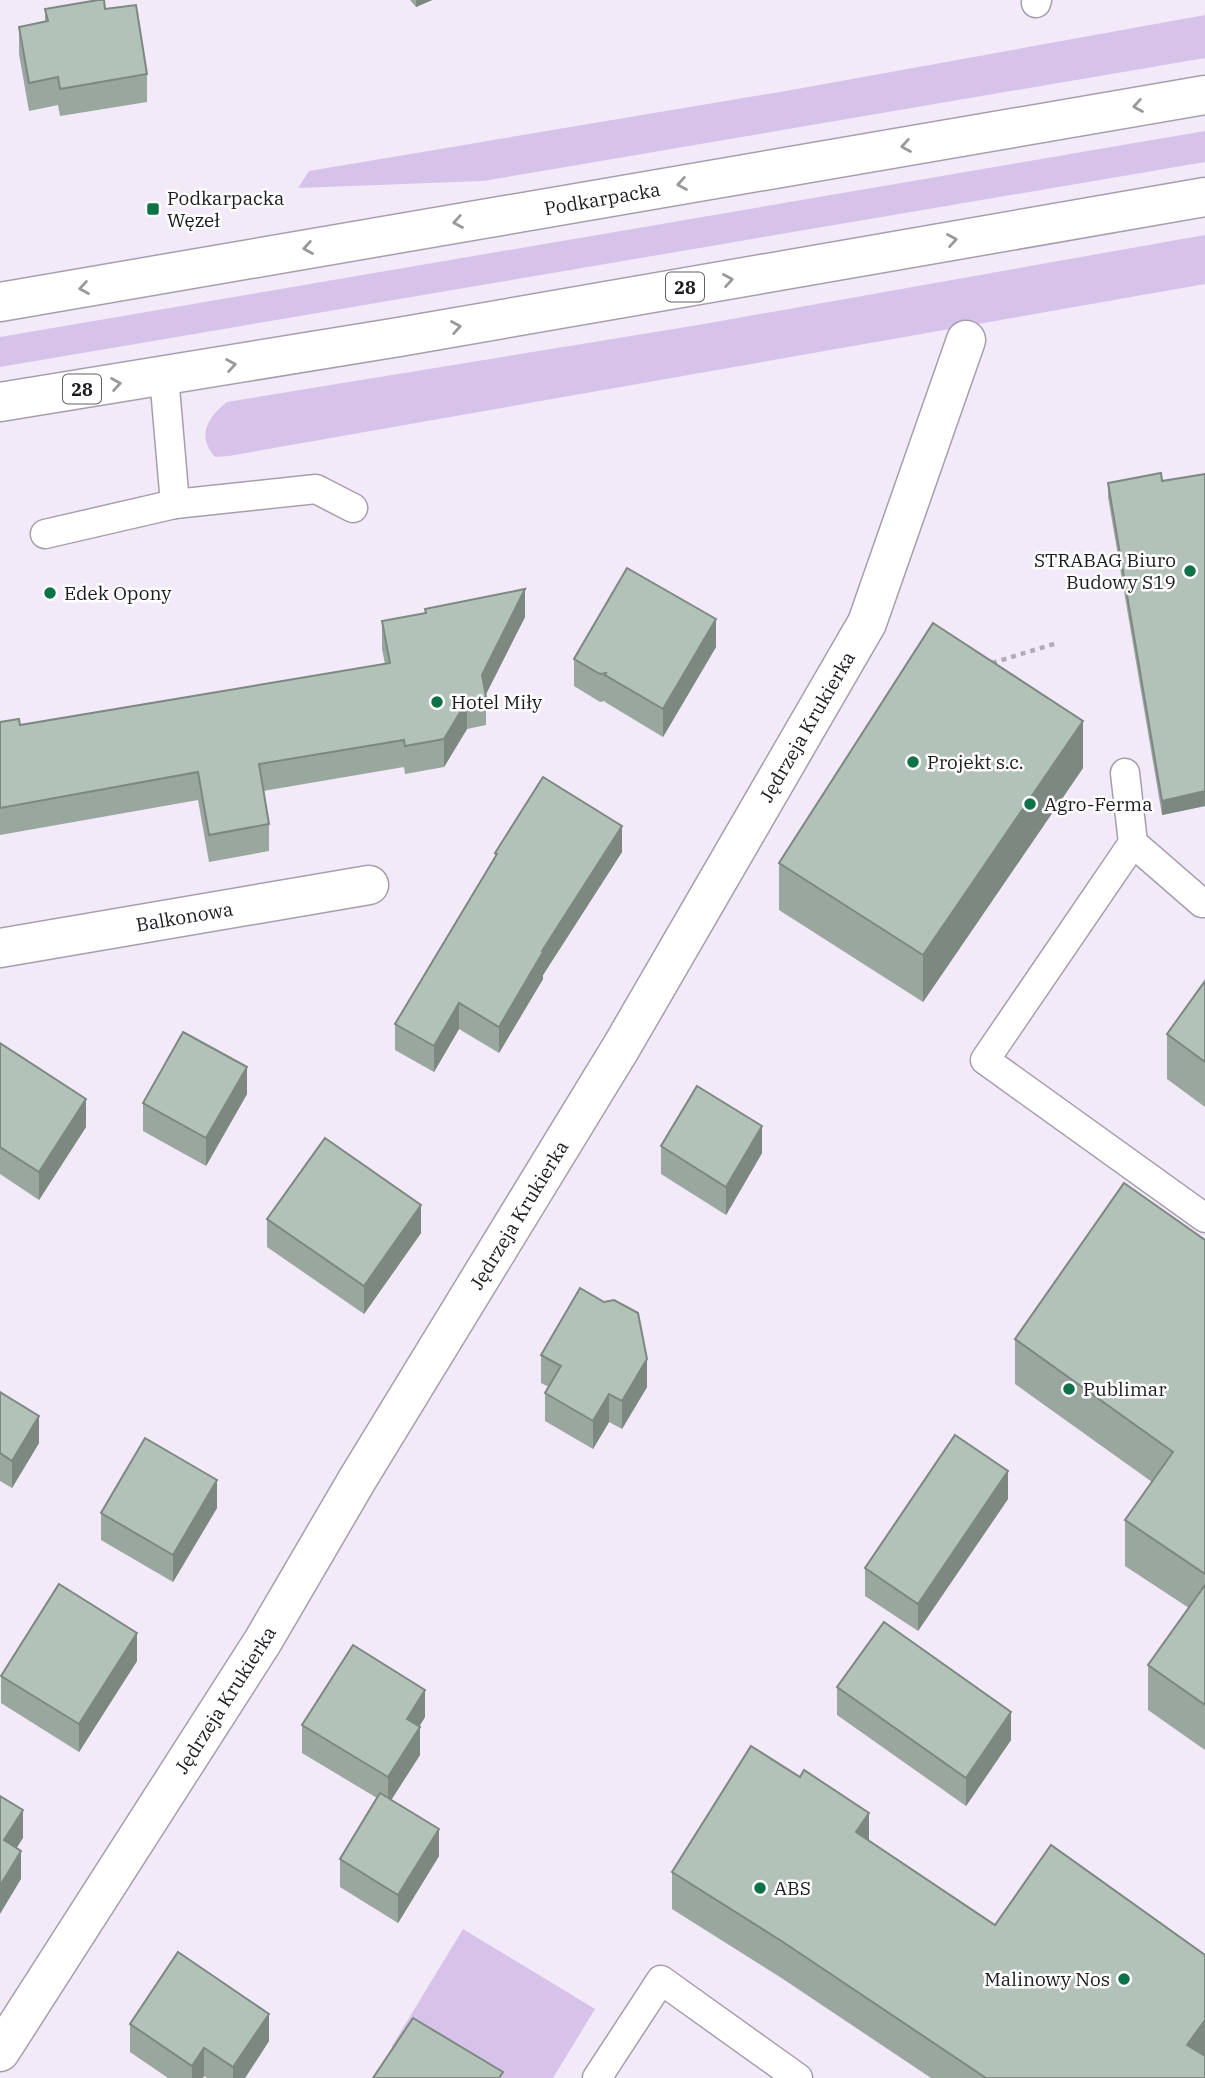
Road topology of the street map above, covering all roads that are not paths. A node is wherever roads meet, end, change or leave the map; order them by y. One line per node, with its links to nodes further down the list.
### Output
1 (1205, 95): 3 (main road, Podkarpacka, one-way to 3)
2 (1205, 197): 5 (main road, 28, one-way to 2)
3 (0, 302)
4 (966, 340): 16 (main road, Jędrzeja Krukierka)
5 (164, 376): 6 (main road, 28, one-way to 5); 7 (lane)
6 (0, 402)
7 (175, 504): 8 (lane); 9 (lane)
8 (353, 508)
9 (45, 534)
10 (1125, 773): 11 (lane)
11 (1133, 843): 13 (lane); 15 (lane)
12 (369, 885): 14 (main road, Balkonowa)
13 (1205, 903)
14 (0, 948)
15 (1205, 1218)
16 (0, 2052)
17 (597, 2078): 18 (lane)
18 (798, 2078)

